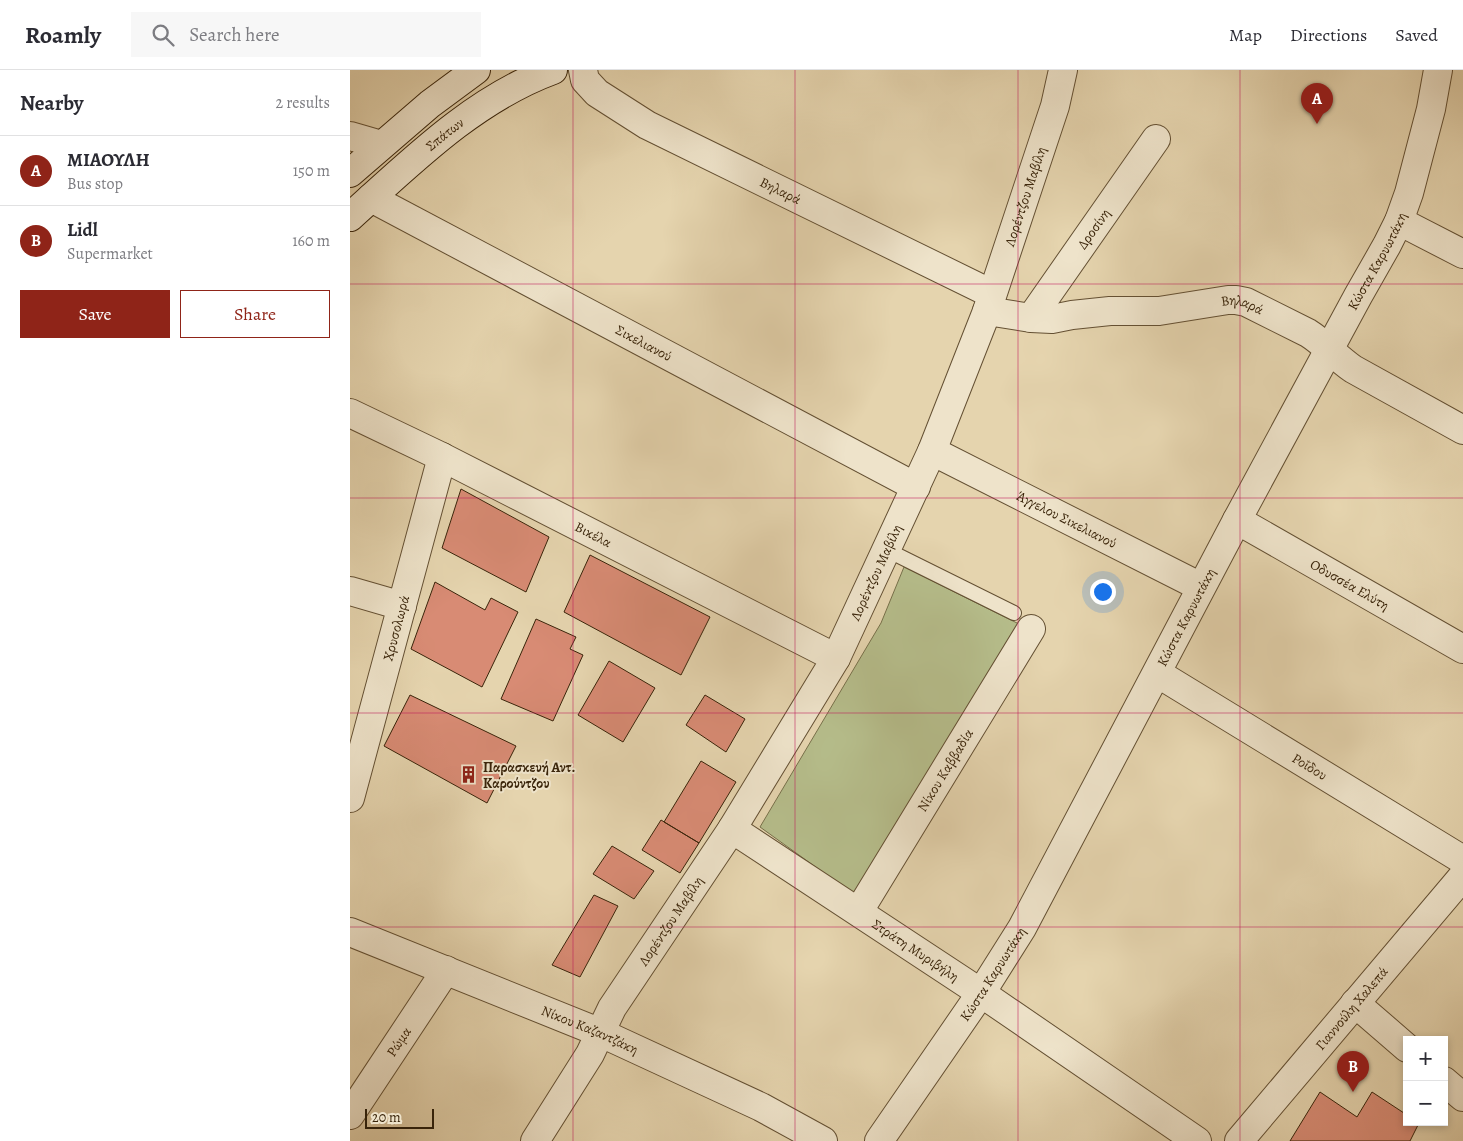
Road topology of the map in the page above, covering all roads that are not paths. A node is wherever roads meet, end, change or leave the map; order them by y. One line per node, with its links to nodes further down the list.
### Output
1 (476, 70): 8 (street)
2 (552, 70): 10 (street, Σπάτων)
3 (583, 70): 14 (street, Βηλαρά)
4 (1063, 70): 14 (street, Λορέντζου Μαβίλη)
5 (1438, 70): 12 (street, Κώστα Καρυωτάκη)
6 (350, 136): 8 (street)
7 (1156, 139): 15 (street, Δροσίνη)
8 (381, 144): 9 (street)
9 (350, 173)
10 (371, 198): 11 (street, Σπάτων); 21 (street, Σικελιανού)
11 (350, 217)
12 (1399, 220): 13 (street); 16 (street, Κώστα Καρυωτάκη)
13 (1463, 254)
14 (990, 303): 15 (street, Βηλαρά); 19 (street, Λορέντζου Μαβίλη)
15 (1031, 318): 16 (street, Βηλαρά)
16 (1329, 350): 18 (street, Βηλαρά); 22 (street, Κώστα Καρυωτάκη)
17 (350, 413): 20 (street, Βικέλα)
18 (1463, 430)
19 (932, 451): 21 (street, Λορέντζου Μαβίλη); 24 (street, Άγγελου Σικελιανού)
20 (442, 457): 26 (street, Χρυσολωρά); 29 (street, Βικέλα)
21 (916, 487): 23 (street, Λορέντζου Μαβίλη)
22 (1237, 520): 24 (street, Κώστα Καρυωτάκη); 28 (street, Οδυσσέα Ελύτη)
23 (887, 550): 27 (lane); 29 (street, Λορέντζου Μαβίλη)
24 (1201, 588): 30 (street, Κώστα Καρυωτάκη)
25 (350, 591): 26 (street)
26 (402, 606): 31 (street, Χρυσολωρά)
27 (1023, 621): 36 (street, Νίκου Καββαδία)
28 (1463, 649)
29 (836, 658): 33 (street, Λορέντζου Μαβίλη)
30 (1157, 673): 34 (street, Ροΐδου); 39 (street, Κώστα Καρυωτάκη)
31 (358, 740): 32 (street, Χρυσολωρά)
32 (350, 798)
33 (732, 829): 36 (street, Στράτη Μυριβήλη); 41 (street, Λορέντζου Μαβίλη)
34 (1463, 860)
35 (1463, 876): 40 (street, Γιαννούλη Χαλεπά)
36 (859, 911): 39 (street, Στράτη Μυριβήλη)
37 (350, 932): 38 (street, Νίκου Καζαντζάκη)
38 (446, 970): 41 (street, Νίκου Καζαντζάκη); 45 (street, Ρώμα)
39 (981, 993): 48 (street, Κώστα Καρυωτάκη); 49 (street, Στράτη Μυριβήλη)
40 (1356, 1003): 42 (street); 50 (street, Γιαννούλη Χαλεπά)
41 (601, 1033): 46 (street, Λορέντζου Μαβίλη); 47 (street, Νίκου Καζαντζάκη)
42 (1403, 1044)
43 (1448, 1084): 44 (street)
44 (1463, 1097)
45 (350, 1115)
46 (535, 1141)
47 (823, 1141)
48 (879, 1141)
49 (1197, 1141)
50 (1239, 1141)

